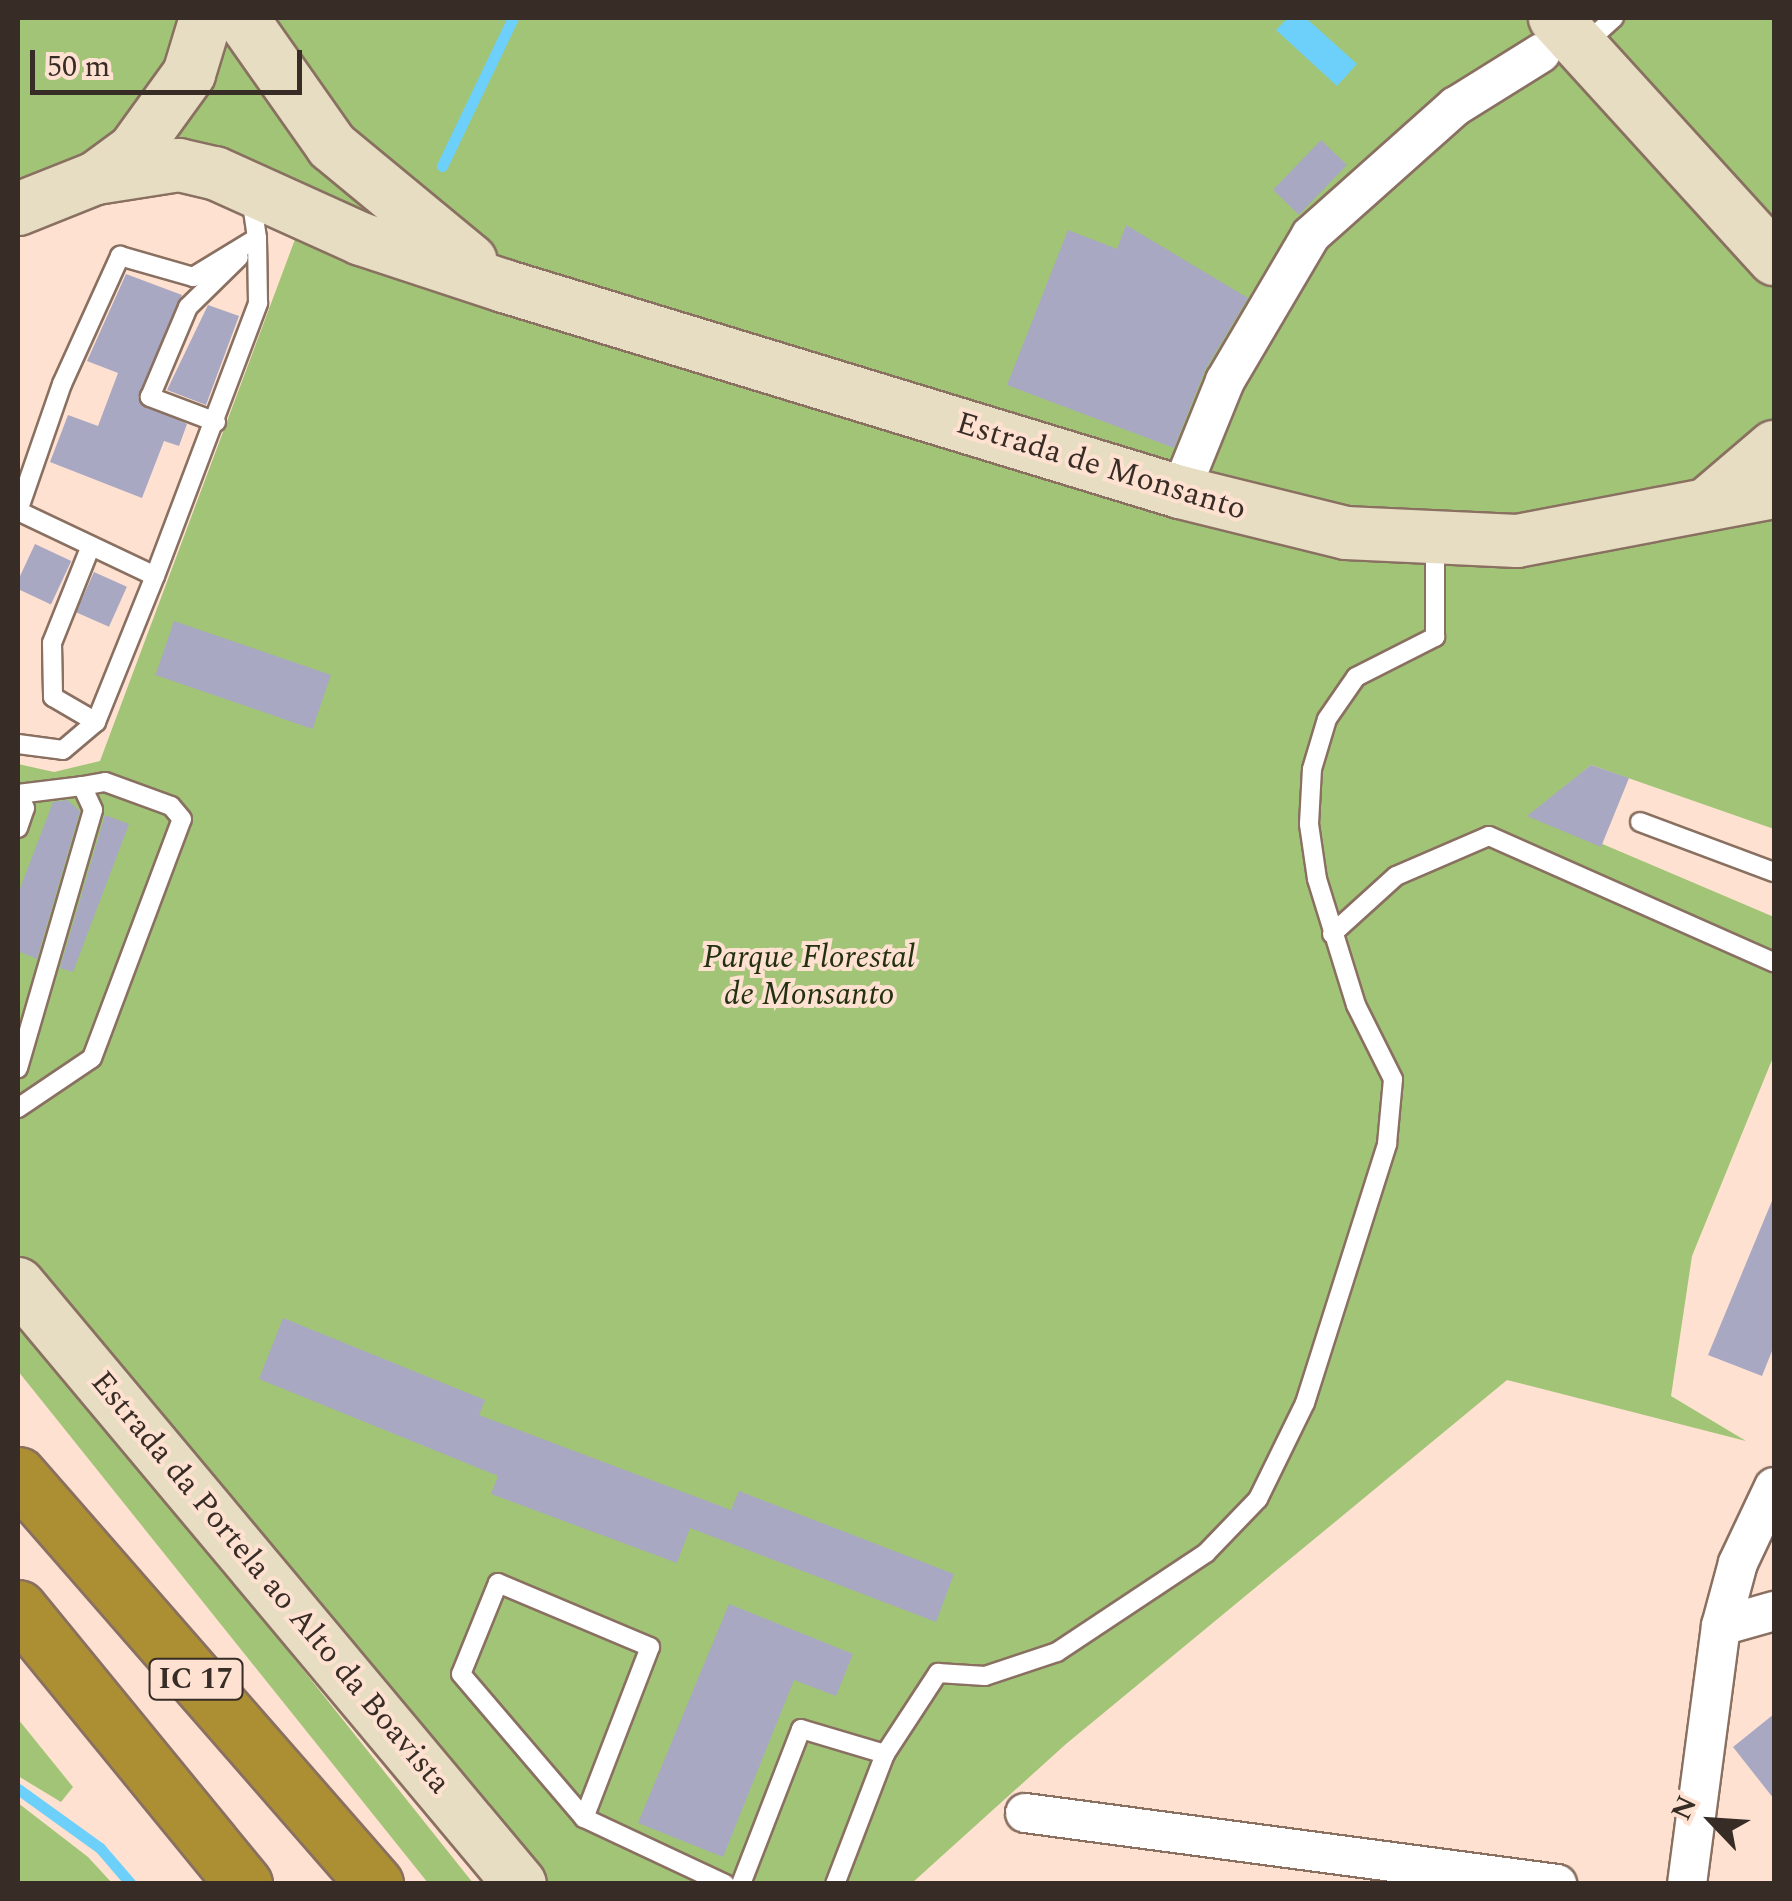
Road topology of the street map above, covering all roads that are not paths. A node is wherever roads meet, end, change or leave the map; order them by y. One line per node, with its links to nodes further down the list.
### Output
1 (206, 18): 5 (street)
2 (242, 18): 9 (street, Estrada de Monsanto)
3 (1573, 34): 8 (street); 12 (street)
4 (250, 186): 5 (street, Estrada de Monsanto); 7 (lane); 9 (street, Estrada de Monsanto)
5 (56, 195): 6 (street)
6 (18, 237)
7 (256, 238): 10 (lane); 10 (lane); 16 (lane)
8 (1774, 259)
9 (504, 286): 12 (street, Estrada de Monsanto)
10 (216, 422): 17 (lane)
11 (1774, 447): 14 (street, Estrada de Monsanto)
12 (1180, 492): 15 (street, Estrada de Monsanto)
13 (1774, 492): 14 (street, Estrada de Monsanto)
14 (1712, 500): 15 (street, Estrada de Monsanto)
15 (1435, 539): 25 (lane)
16 (90, 548): 17 (lane); 18 (lane)
17 (154, 576): 18 (lane)
18 (96, 722): 19 (lane)
19 (18, 744)
20 (82, 786): 21 (lane); 27 (lane); 28 (lane)
21 (18, 794): 23 (lane)
22 (1640, 822): 24 (lane)
23 (18, 828)
24 (1774, 872)
25 (1332, 934): 26 (lane); 37 (lane)
26 (1774, 962)
27 (18, 1068)
28 (18, 1108)
29 (18, 1284): 42 (street, Estrada da Portela ao Alto da Boavista)
30 (18, 1475): 41 (highway, IC 17)
31 (1774, 1487): 34 (street)
32 (18, 1608): 36 (highway, IC 17)
33 (1774, 1612): 34 (street)
34 (1721, 1626): 47 (street)
35 (18, 1640): 36 (highway)
36 (91, 1688): 40 (highway, IC 17)
37 (884, 1754): 44 (lane); 45 (lane)
38 (1025, 1812): 46 (street)
39 (584, 1818): 39 (lane); 43 (lane)
40 (244, 1884)
41 (375, 1884)
42 (520, 1884)
43 (724, 1884)
44 (741, 1884)
45 (835, 1884)
46 (1557, 1884)
47 (1687, 1884)

